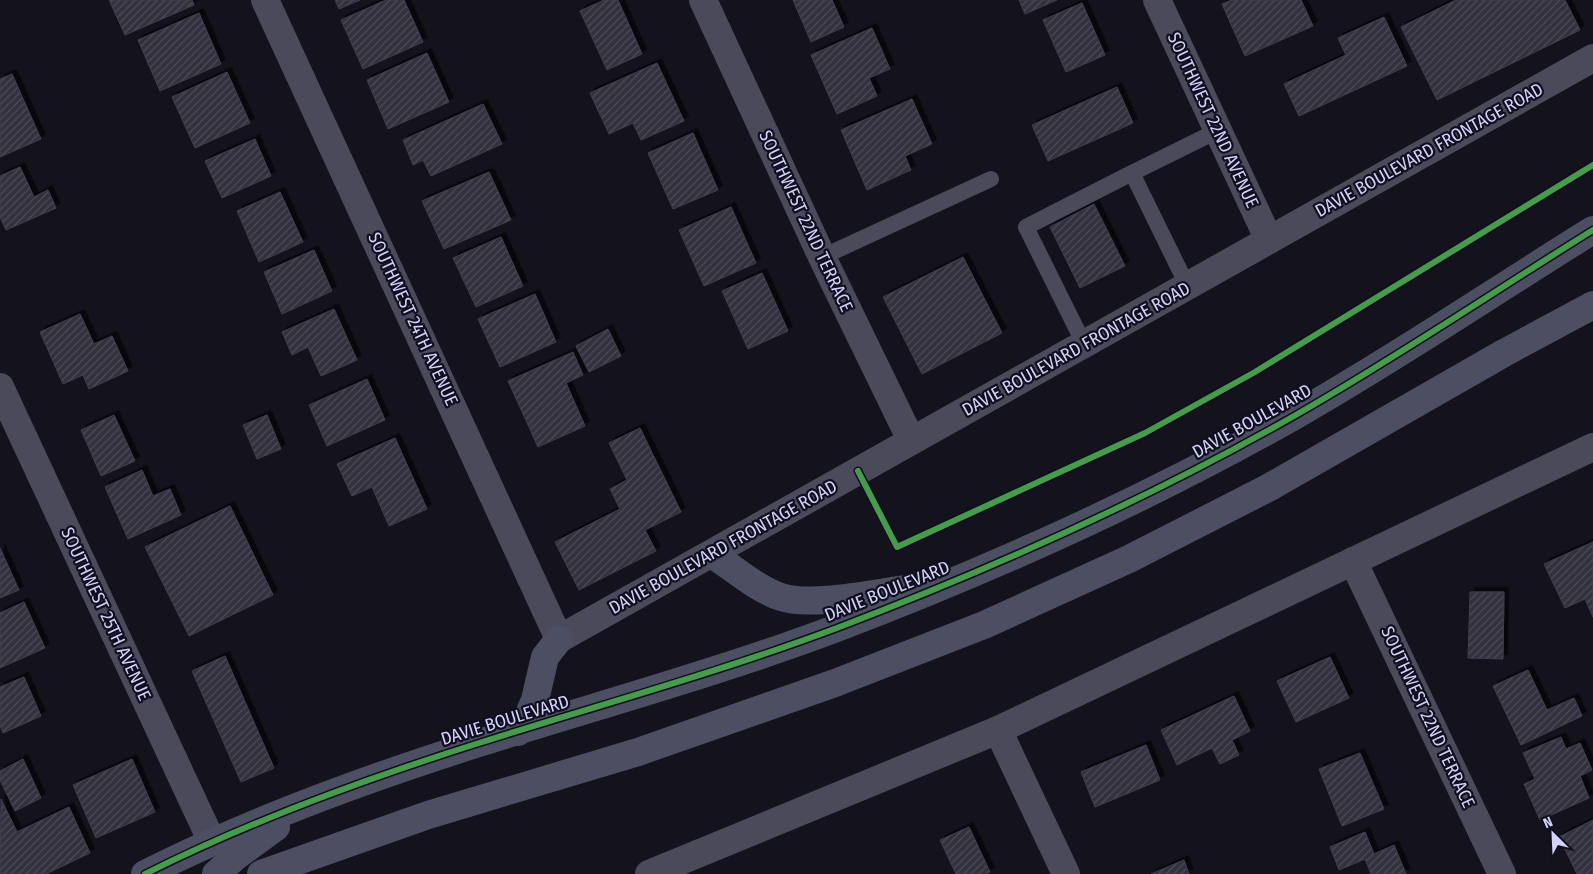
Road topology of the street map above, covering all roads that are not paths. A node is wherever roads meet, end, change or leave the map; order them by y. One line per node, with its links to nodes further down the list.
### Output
1 (266, 0): 20 (street, SOUTHWEST 24TH AVENUE)
2 (703, 0): 10 (street, SOUTHWEST 22ND TERRACE)
3 (1157, 0): 5 (street, SOUTHWEST 22ND AVENUE)
4 (1593, 58): 9 (street, DAVIE BOULEVARD FRONTAGE ROAD)
5 (1219, 130): 6 (lane); 9 (street, SOUTHWEST 22ND AVENUE)
6 (1132, 173): 11 (lane); 13 (lane)
7 (991, 179): 10 (lane)
8 (1593, 230): 19 (main road, DAVIE BOULEVARD)
9 (1269, 240): 11 (street, DAVIE BOULEVARD FRONTAGE ROAD)
10 (822, 257): 15 (street, SOUTHWEST 22ND TERRACE)
11 (1188, 287): 13 (street, DAVIE BOULEVARD FRONTAGE ROAD)
12 (1593, 305): 24 (main road)
13 (1084, 344): 15 (street, DAVIE BOULEVARD FRONTAGE ROAD)
14 (0, 387): 25 (street, SOUTHWEST 25TH AVENUE)
15 (911, 440): 17 (street, DAVIE BOULEVARD FRONTAGE ROAD)
16 (1593, 447): 18 (street)
17 (712, 554): 19 (main road); 20 (street, DAVIE BOULEVARD FRONTAGE ROAD)
18 (1353, 561): 21 (street); 33 (street, SOUTHWEST 22ND TERRACE)
19 (949, 584): 22 (main road, DAVIE BOULEVARD)
20 (559, 639): 22 (main road)
21 (998, 730): 31 (street); 32 (street)
22 (518, 732): 23 (main road, DAVIE BOULEVARD)
23 (311, 801): 25 (main road, DAVIE BOULEVARD); 28 (main road)
24 (379, 833): 29 (main road); 30 (street)
25 (212, 842): 26 (main road, DAVIE BOULEVARD); 27 (main road)
26 (145, 874)
27 (179, 874)
28 (216, 874)
29 (261, 874)
30 (304, 874)
31 (649, 874)
32 (1066, 874)
33 (1502, 874)

